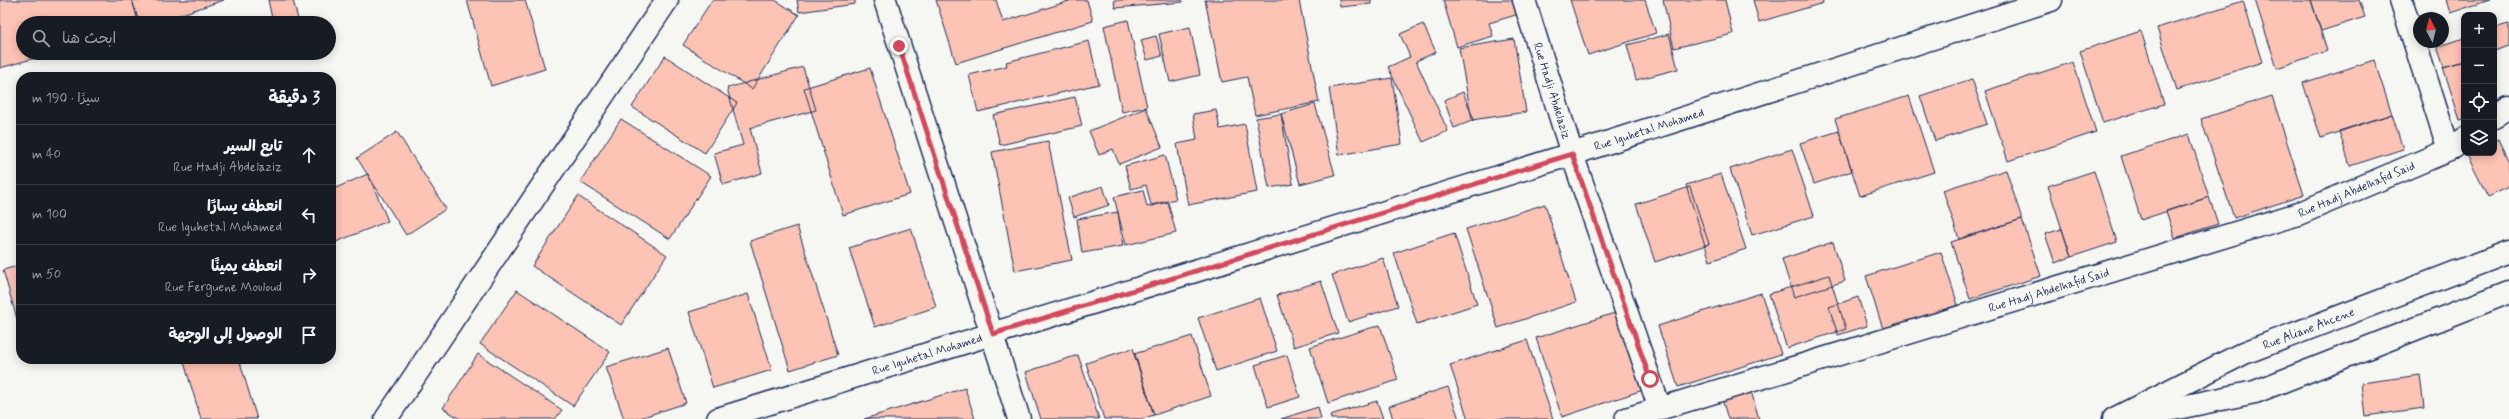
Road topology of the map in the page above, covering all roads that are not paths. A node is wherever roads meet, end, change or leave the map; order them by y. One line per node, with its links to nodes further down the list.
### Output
1 (666, 0): 14 (street)
2 (885, 0): 12 (street)
3 (1524, 0): 9 (street, Rue Hadji Abdelaziz)
4 (2051, 0): 9 (street, Rue Iguhetal Mohamed)
5 (2401, 0): 8 (street)
6 (2509, 106): 7 (street)
7 (2497, 116)
8 (2457, 145): 13 (street, Rue Hadj Abdelhafid Said)
9 (1572, 154): 12 (street, Rue Iguhetal Mohamed); 13 (street, Rue Hadji Abdelaziz)
10 (2509, 252): 18 (street, Rue Aliane Ahcene)
11 (2509, 292): 19 (street)
12 (993, 334): 15 (street, Rue Iguhetal Mohamed); 16 (street)
13 (1660, 409): 17 (street, Rue Hadj Abdelhafid Said)
14 (386, 419)
15 (718, 419)
16 (1019, 419)
17 (1626, 419)
18 (2114, 419)
19 (2125, 419)

